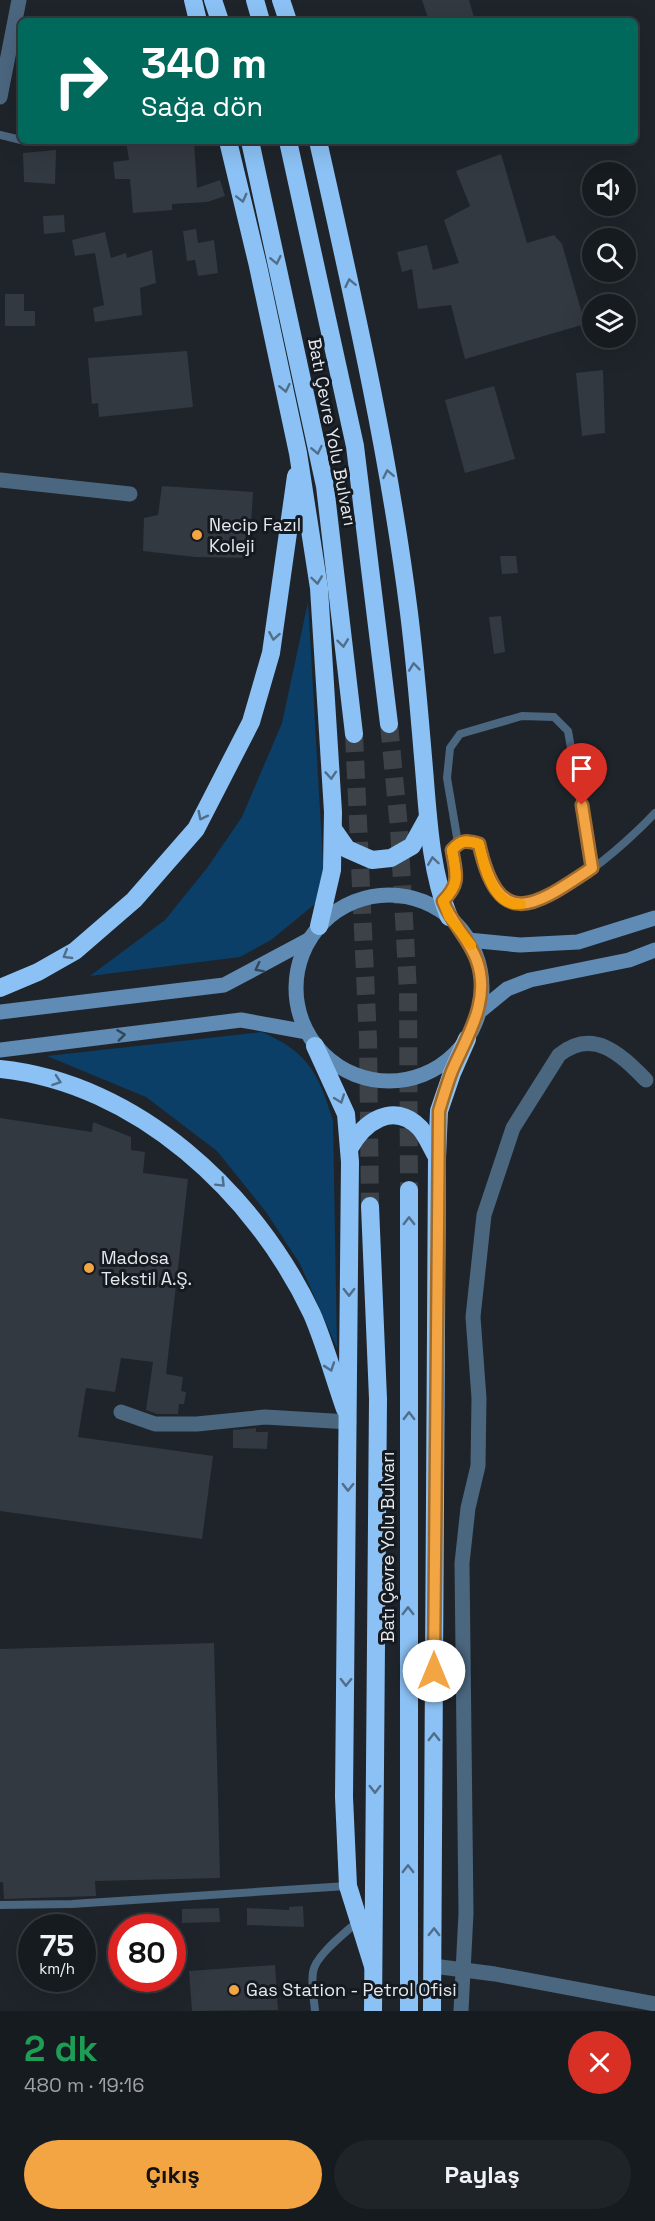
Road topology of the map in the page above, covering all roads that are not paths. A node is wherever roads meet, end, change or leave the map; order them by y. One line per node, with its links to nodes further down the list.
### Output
1 (20, 0): 10 (street)
2 (193, 0): 6 (highway)
3 (213, 0): 7 (highway)
4 (255, 0): 8 (highway)
5 (281, 0): 9 (highway)
6 (197, 18)
7 (219, 18)
8 (260, 18)
9 (287, 18)
10 (0, 97)
11 (0, 135): 12 (lane)
12 (18, 139)
13 (229, 144): 17 (highway, one-way to 17)
14 (251, 144): 21 (highway, Batı Çevre Yolu Bulvarı, one-way to 21)
15 (289, 144): 20 (highway, Batı Çevre Yolu Bulvarı)
16 (319, 144): 23 (highway, one-way to 16)
17 (298, 453): 24 (highway, one-way to 24); 32 (highway, one-way to 32)
18 (0, 480): 19 (street)
19 (130, 494)
20 (389, 724)
21 (354, 734)
22 (655, 813): 26 (lane)
23 (428, 817): 24 (highway); 27 (highway, one-way to 23)
24 (333, 829): 29 (highway)
25 (458, 843): 26 (lane); 26 (lane); 27 (lane)
26 (592, 868)
27 (446, 909): 29 (main road); 30 (main road)
28 (655, 918): 30 (main road)
29 (314, 933): 33 (main road, one-way to 33); 35 (main road)
30 (468, 940): 34 (main road)
31 (655, 950): 34 (main road)
32 (0, 988)
33 (0, 1012)
34 (479, 1012): 36 (main road)
35 (311, 1039): 36 (main road); 37 (main road, one-way to 35); 40 (highway, one-way to 40)
36 (467, 1039): 41 (highway)
37 (0, 1050)
38 (0, 1069): 45 (highway, one-way to 45)
39 (646, 1080): 51 (street)
40 (349, 1149): 41 (highway); 45 (highway, one-way to 45)
41 (437, 1157): 50 (highway, one-way to 41)
42 (409, 1191): 55 (highway, Batı Çevre Yolu Bulvarı, one-way to 42)
43 (370, 1206): 49 (highway, Batı Çevre Yolu Bulvarı, one-way to 49)
44 (121, 1412): 45 (street)
45 (349, 1422): 46 (highway, one-way to 46)
46 (348, 1886): 47 (lane); 48 (highway)
47 (0, 1905)
48 (357, 1921): 49 (highway); 53 (lane)
49 (373, 1966): 54 (highway, Batı Çevre Yolu Bulvarı)
50 (433, 1966): 51 (street); 56 (highway)
51 (463, 1970): 52 (street); 57 (street)
52 (655, 2004)
53 (315, 2011)
54 (373, 2011)
55 (409, 2011)
56 (432, 2011)
57 (461, 2011)

